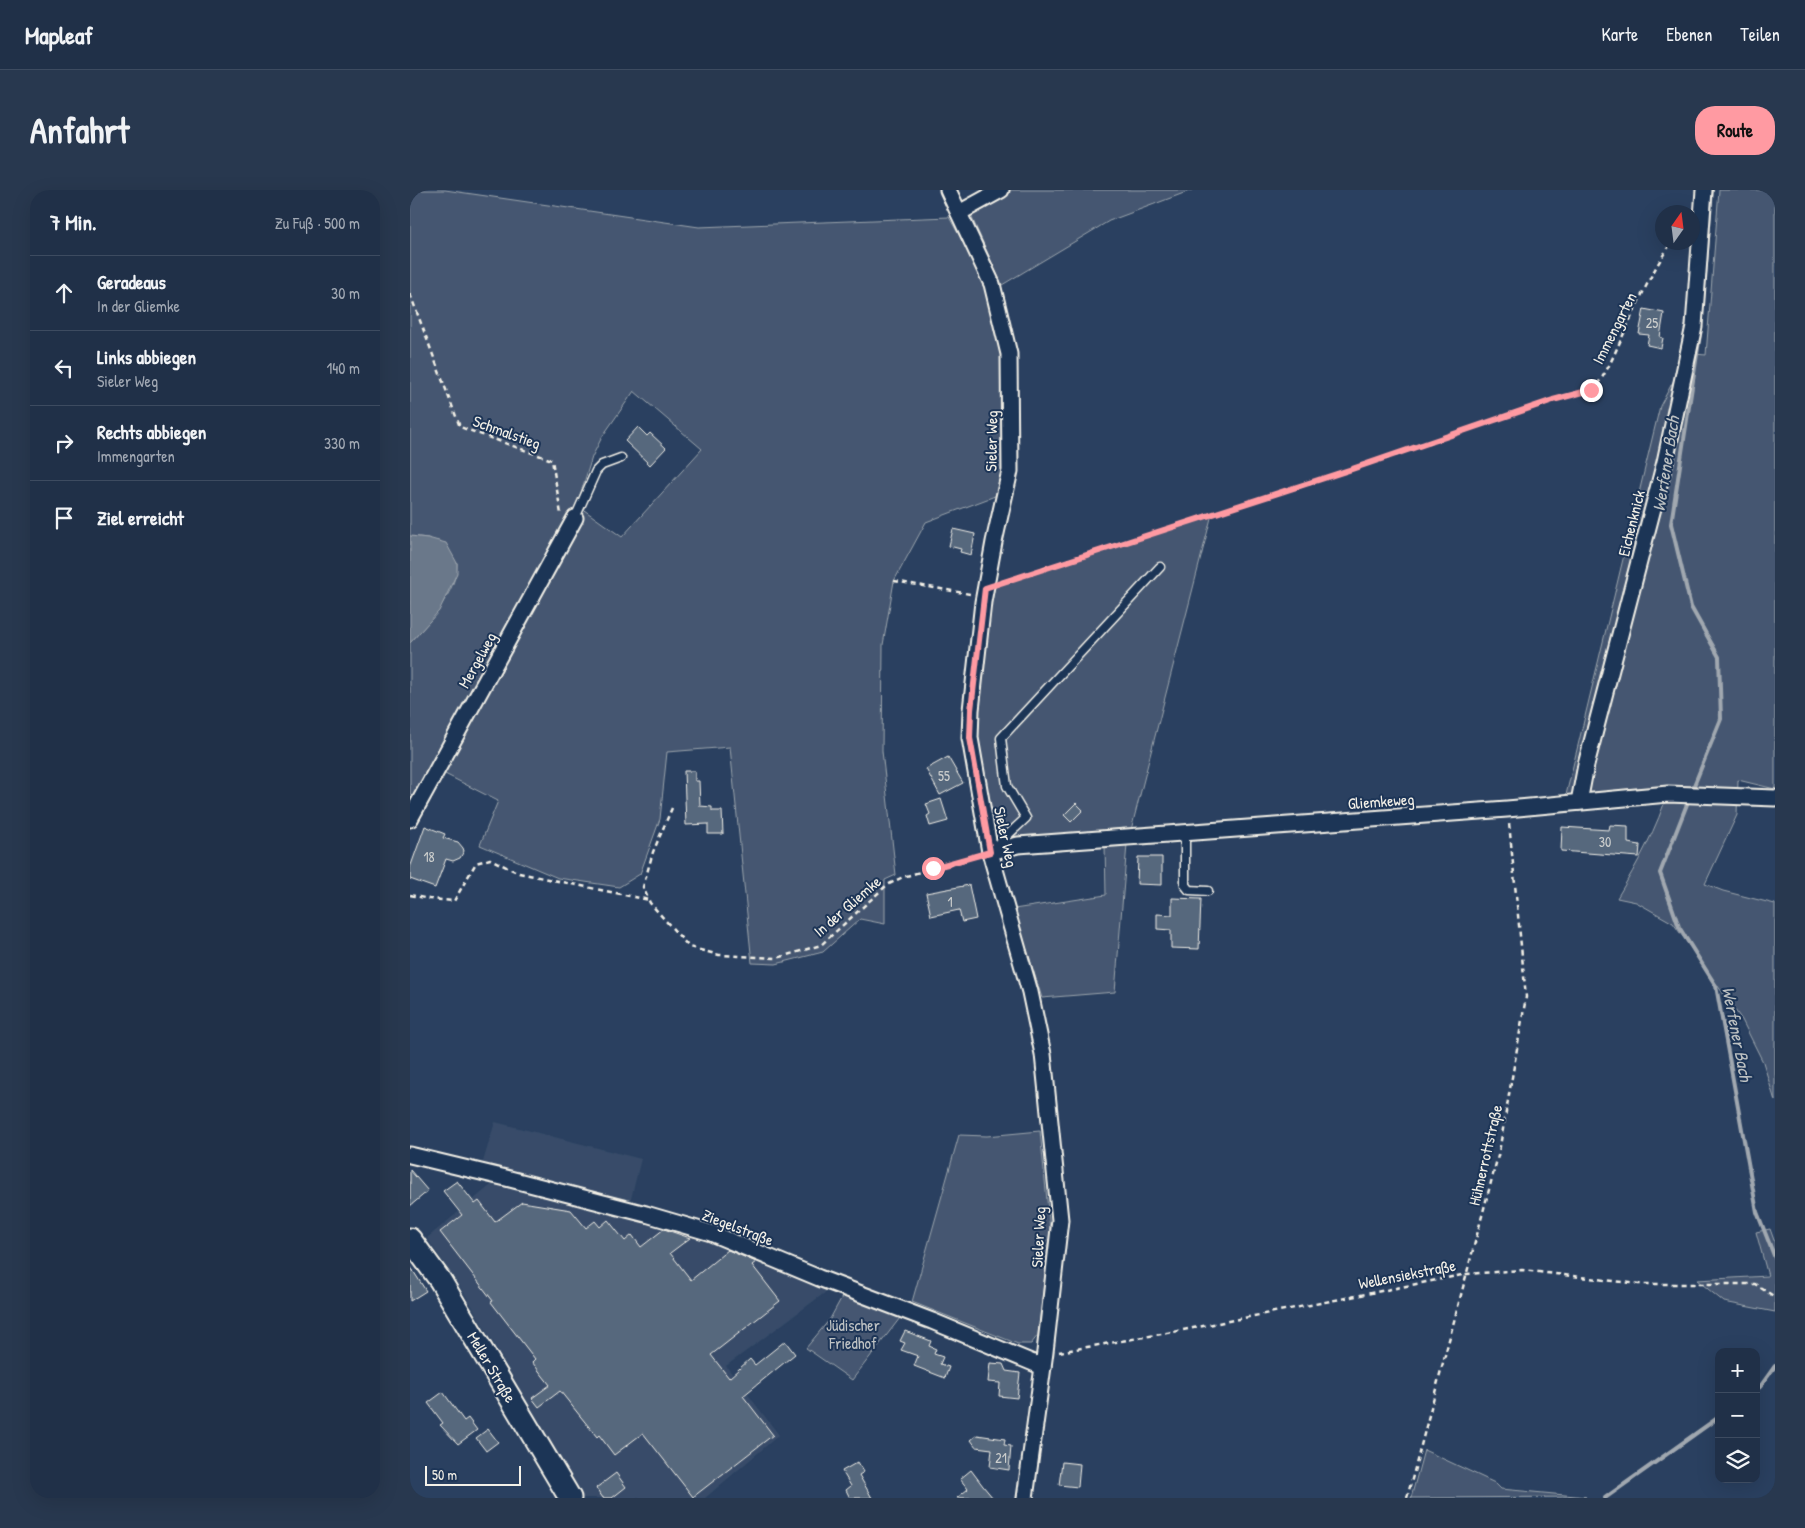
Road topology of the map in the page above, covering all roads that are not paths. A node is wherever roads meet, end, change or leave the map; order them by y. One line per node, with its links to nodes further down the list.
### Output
1 (948, 190): 4 (street, Sieler Weg)
2 (1001, 190): 4 (street)
3 (1704, 190): 9 (street, Eichenknick)
4 (959, 212): 12 (street, Sieler Weg)
5 (621, 458): 6 (lane)
6 (575, 518): 10 (street, Mergelweg)
7 (1160, 567): 12 (lane)
8 (1775, 798): 9 (street, Gliemkeweg)
9 (1578, 802): 11 (street, Gliemkeweg)
10 (410, 819)
11 (1185, 833): 12 (street, Gliemkeweg); 13 (lane)
12 (990, 852): 16 (street, Sieler Weg)
13 (1208, 891)
14 (410, 1155): 16 (street, Ziegelstraße)
15 (410, 1239): 17 (main road, Meller Straße)
16 (1044, 1359): 18 (street, Sieler Weg)
17 (570, 1498)
18 (1025, 1498)

